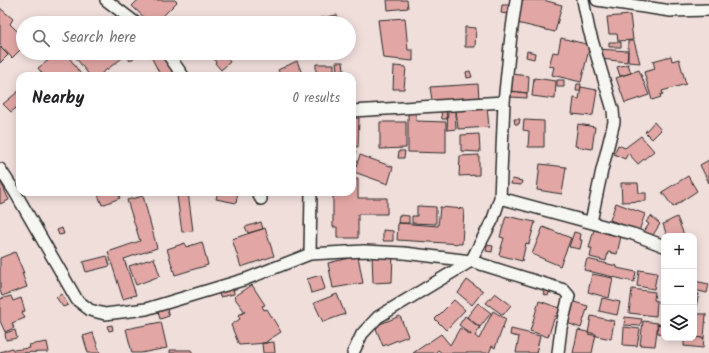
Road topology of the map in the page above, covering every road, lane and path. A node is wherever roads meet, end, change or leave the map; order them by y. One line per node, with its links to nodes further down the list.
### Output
1 (106, 0): 7 (street)
2 (516, 0): 10 (street)
3 (583, 0): 17 (street)
4 (597, 0): 5 (street)
5 (628, 2): 6 (street)
6 (709, 10)
7 (127, 16)
8 (172, 60): 9 (street)
9 (181, 72)
10 (504, 102): 11 (street); 16 (street)
11 (356, 111)
12 (0, 169): 13 (street)
13 (16, 192)
14 (18, 196): 19 (street)
15 (311, 196): 19 (street)
16 (500, 198): 17 (street); 20 (street)
17 (591, 222): 18 (street)
18 (661, 245)
19 (310, 254): 20 (street)
20 (471, 261): 21 (street); 22 (street)
21 (353, 353)
22 (558, 353)

